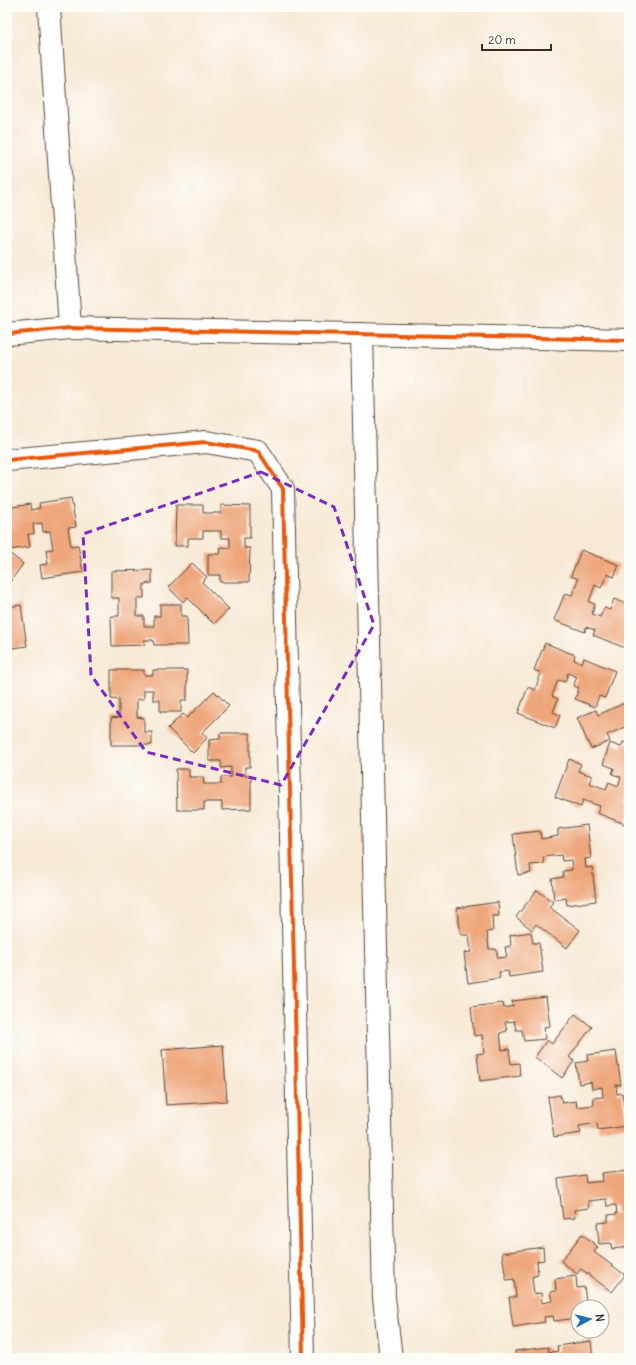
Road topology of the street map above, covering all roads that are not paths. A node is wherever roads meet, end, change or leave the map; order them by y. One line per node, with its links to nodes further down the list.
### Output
1 (49, 7): 2 (street)
2 (70, 328): 3 (street); 4 (street)
3 (7, 334)
4 (362, 334): 5 (street); 8 (street)
5 (629, 340)
6 (7, 460): 7 (street)
7 (303, 1358)
8 (391, 1358)

